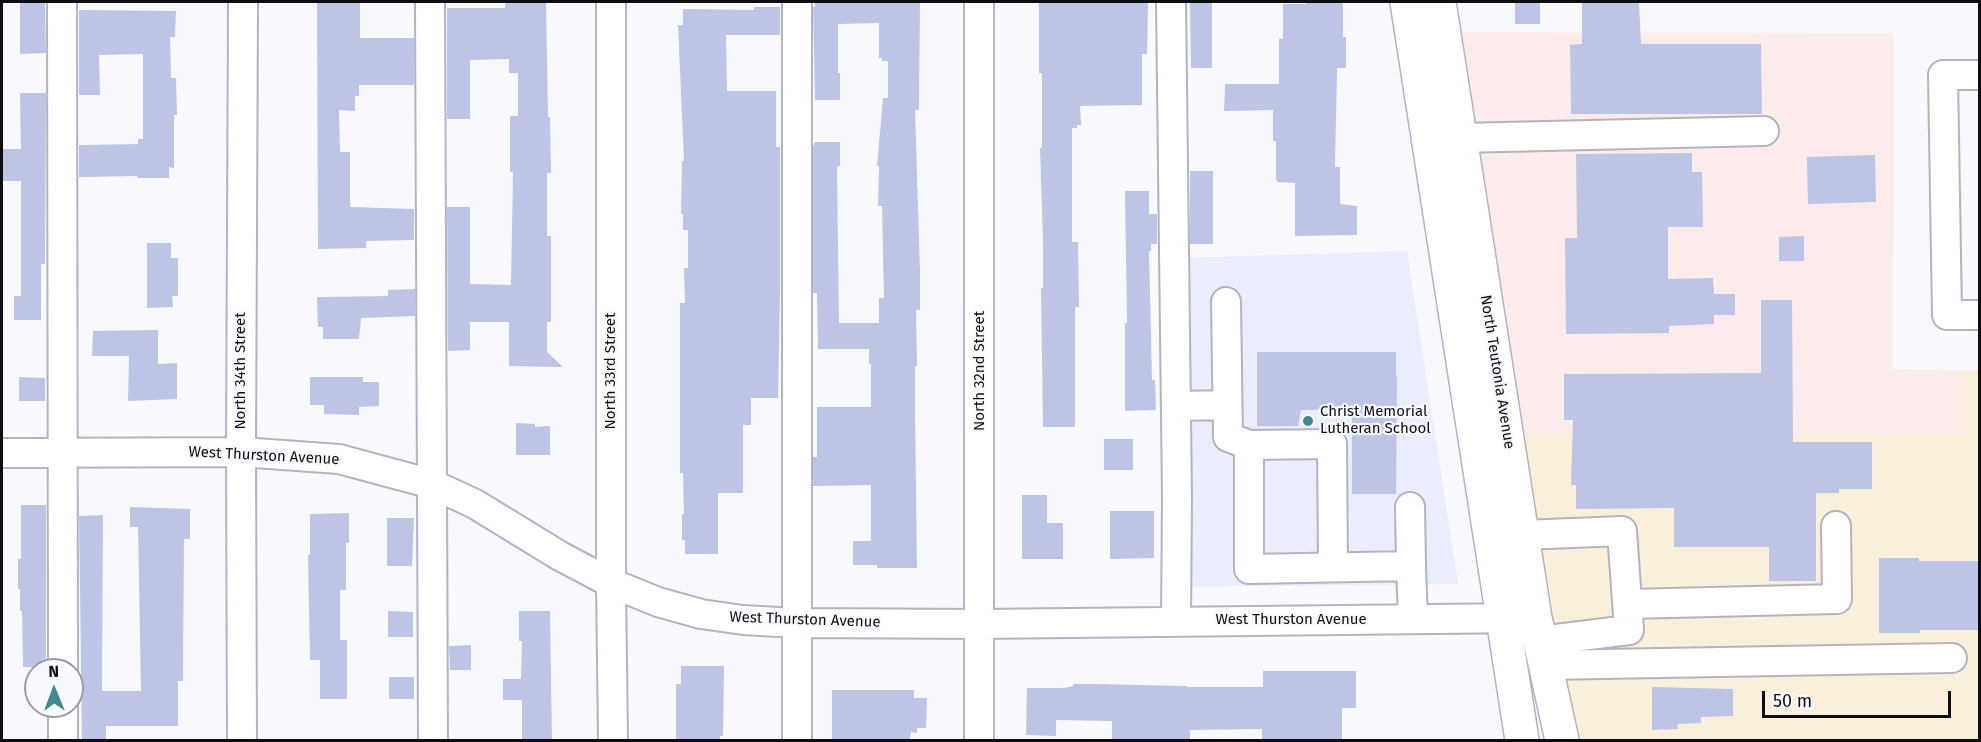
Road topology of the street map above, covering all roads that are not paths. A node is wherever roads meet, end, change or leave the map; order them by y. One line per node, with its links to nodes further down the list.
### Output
1 (62, 2): 18 (street)
2 (243, 2): 19 (street, North 34th Street)
3 (430, 2): 21 (street)
4 (611, 2): 27 (street, North 33rd Street)
5 (797, 2): 32 (street)
6 (980, 2): 33 (street, North 32nd Street)
7 (1171, 2): 16 (street)
8 (1407, 2): 29 (main road)
9 (1439, 2): 12 (main road, North Teutonia Avenue)
10 (1980, 75): 14 (street)
11 (1764, 131): 12 (street)
12 (1460, 138): 24 (main road, North Teutonia Avenue)
13 (1226, 302): 15 (street)
14 (1980, 315)
15 (1227, 405): 16 (street); 17 (street)
16 (1176, 406): 31 (street)
17 (1249, 445): 26 (street); 26 (street)
18 (63, 452): 19 (street, West Thurston Avenue); 20 (street, West Thurston Avenue); 35 (street)
19 (241, 452): 21 (street, West Thurston Avenue); 39 (street, North 34th Street)
20 (2, 453)
21 (432, 484): 27 (street, West Thurston Avenue); 40 (street)
22 (1410, 507): 25 (street)
23 (1836, 526): 28 (street)
24 (1522, 536): 28 (street); 34 (main road, North Teutonia Avenue)
25 (1411, 566): 26 (street); 30 (street)
26 (1333, 567)
27 (611, 583): 32 (street, West Thurston Avenue); 41 (street, North 33rd Street)
28 (1628, 604): 34 (street)
29 (1503, 618): 30 (street, West Thurston Avenue); 34 (street, West Thurston Avenue); 44 (main road)
30 (1413, 619): 31 (street, West Thurston Avenue)
31 (1176, 621): 33 (street, West Thurston Avenue)
32 (796, 623): 33 (street, West Thurston Avenue); 42 (street)
33 (980, 624): 43 (street, North 32nd Street)
34 (1540, 641): 36 (street); 45 (main road, North Teutonia Avenue)
35 (63, 658)
36 (1952, 658)
37 (63, 718): 38 (street)
38 (63, 741)
39 (242, 741)
40 (433, 741)
41 (614, 741)
42 (797, 741)
43 (979, 741)
44 (1522, 741)
45 (1562, 741)

